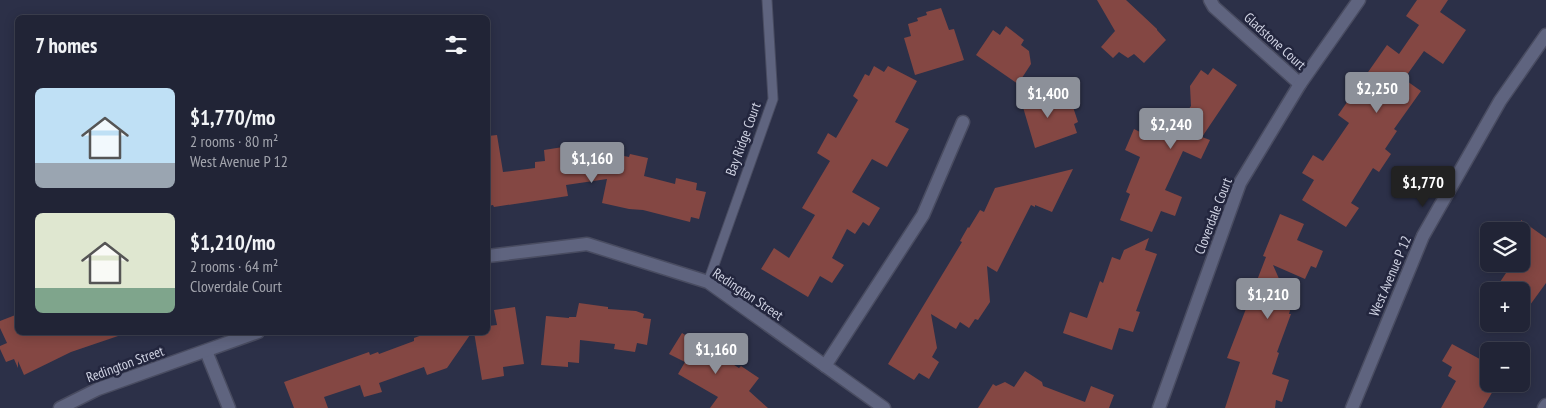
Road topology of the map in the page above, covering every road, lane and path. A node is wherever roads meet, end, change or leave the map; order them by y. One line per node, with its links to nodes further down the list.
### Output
1 (767, 0): 8 (lane, Bay Ridge Court)
2 (1210, 0): 5 (street, Gladstone Court)
3 (1359, 0): 5 (street, Cloverdale Court)
4 (1546, 35): 17 (street, West Avenue P 12)
5 (1300, 84): 16 (street, Cloverdale Court)
6 (963, 122): 11 (street)
7 (490, 256): 8 (street, Redington Street)
8 (708, 282): 11 (street, Redington Street)
9 (249, 335): 10 (street, Redington Street)
10 (206, 350): 13 (street, Redington Street); 14 (street)
11 (825, 366): 15 (street, Redington Street)
12 (1546, 404): 18 (street)
13 (60, 408)
14 (228, 408)
15 (884, 408)
16 (1158, 408)
17 (1352, 408)
18 (1544, 408)

